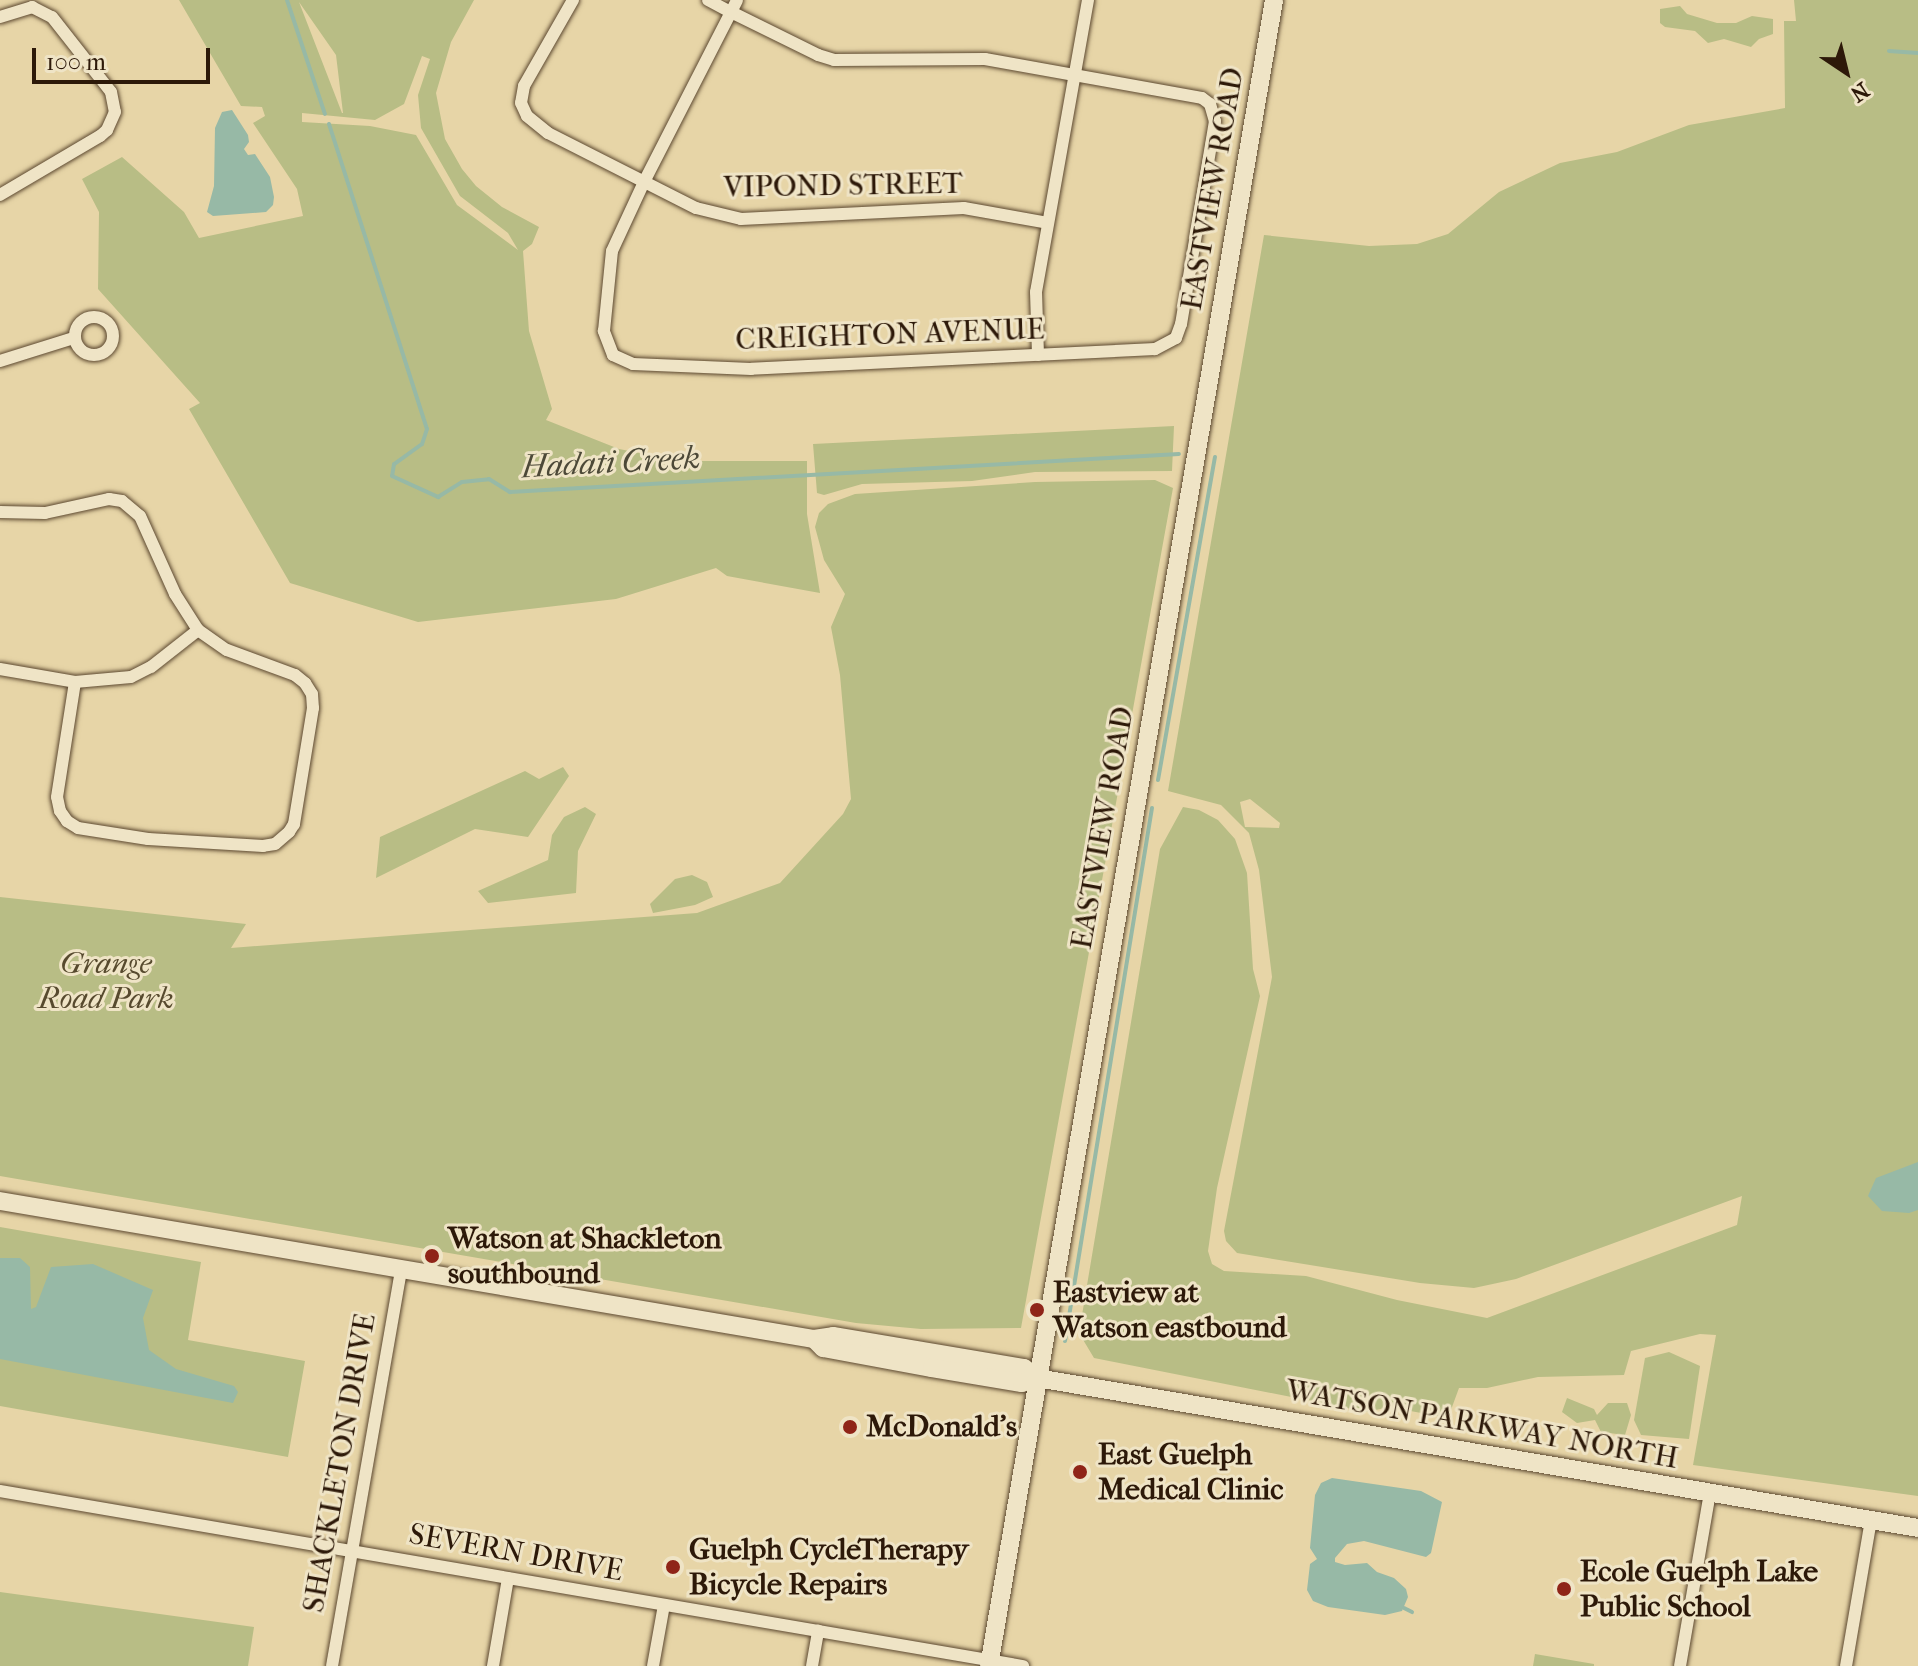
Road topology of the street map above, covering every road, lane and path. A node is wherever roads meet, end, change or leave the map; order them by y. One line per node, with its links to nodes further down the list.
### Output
1 (573, 0): 8 (street, VIPOND STREET)
2 (708, 0): 5 (street)
3 (1088, 0): 7 (street)
4 (1274, 0): 20 (main road, EASTVIEW ROAD)
5 (734, 6): 7 (street); 8 (street, CREIGHTON AVENUE)
6 (0, 17): 9 (street)
7 (1074, 75): 10 (street); 12 (street, CREIGHTON AVENUE)
8 (644, 182): 10 (street, VIPOND STREET); 12 (street, CREIGHTON AVENUE)
9 (0, 195)
10 (1048, 223): 12 (street)
11 (74, 338): 13 (street)
12 (1038, 355)
13 (0, 361)
14 (0, 512): 15 (street)
15 (198, 630): 17 (street); 17 (street)
16 (0, 669): 17 (street)
17 (75, 682)
18 (0, 1201): 19 (main road, WATSON PARKWAY NORTH)
19 (401, 1269): 20 (main road, WATSON PARKWAY NORTH); 25 (street, SHACKLETON DRIVE)
20 (1037, 1378): 22 (main road, WATSON PARKWAY NORTH); 29 (main road, EASTVIEW ROAD)
21 (0, 1491): 25 (street, SEVERN DRIVE)
22 (1710, 1492): 23 (main road, WATSON PARKWAY NORTH); 35 (street)
23 (1871, 1520): 24 (main road, WATSON PARKWAY NORTH); 36 (street)
24 (1918, 1528)
25 (351, 1551): 26 (street, SEVERN DRIVE); 30 (street, SHACKLETON DRIVE)
26 (508, 1578): 27 (street, SEVERN DRIVE); 31 (street)
27 (664, 1605): 28 (street, SEVERN DRIVE); 32 (street)
28 (818, 1631): 29 (street, SEVERN DRIVE); 33 (street)
29 (990, 1663): 34 (street, SEVERN DRIVE)
30 (332, 1666)
31 (493, 1666)
32 (653, 1666)
33 (812, 1666)
34 (1023, 1666)
35 (1680, 1666)
36 (1846, 1666)

